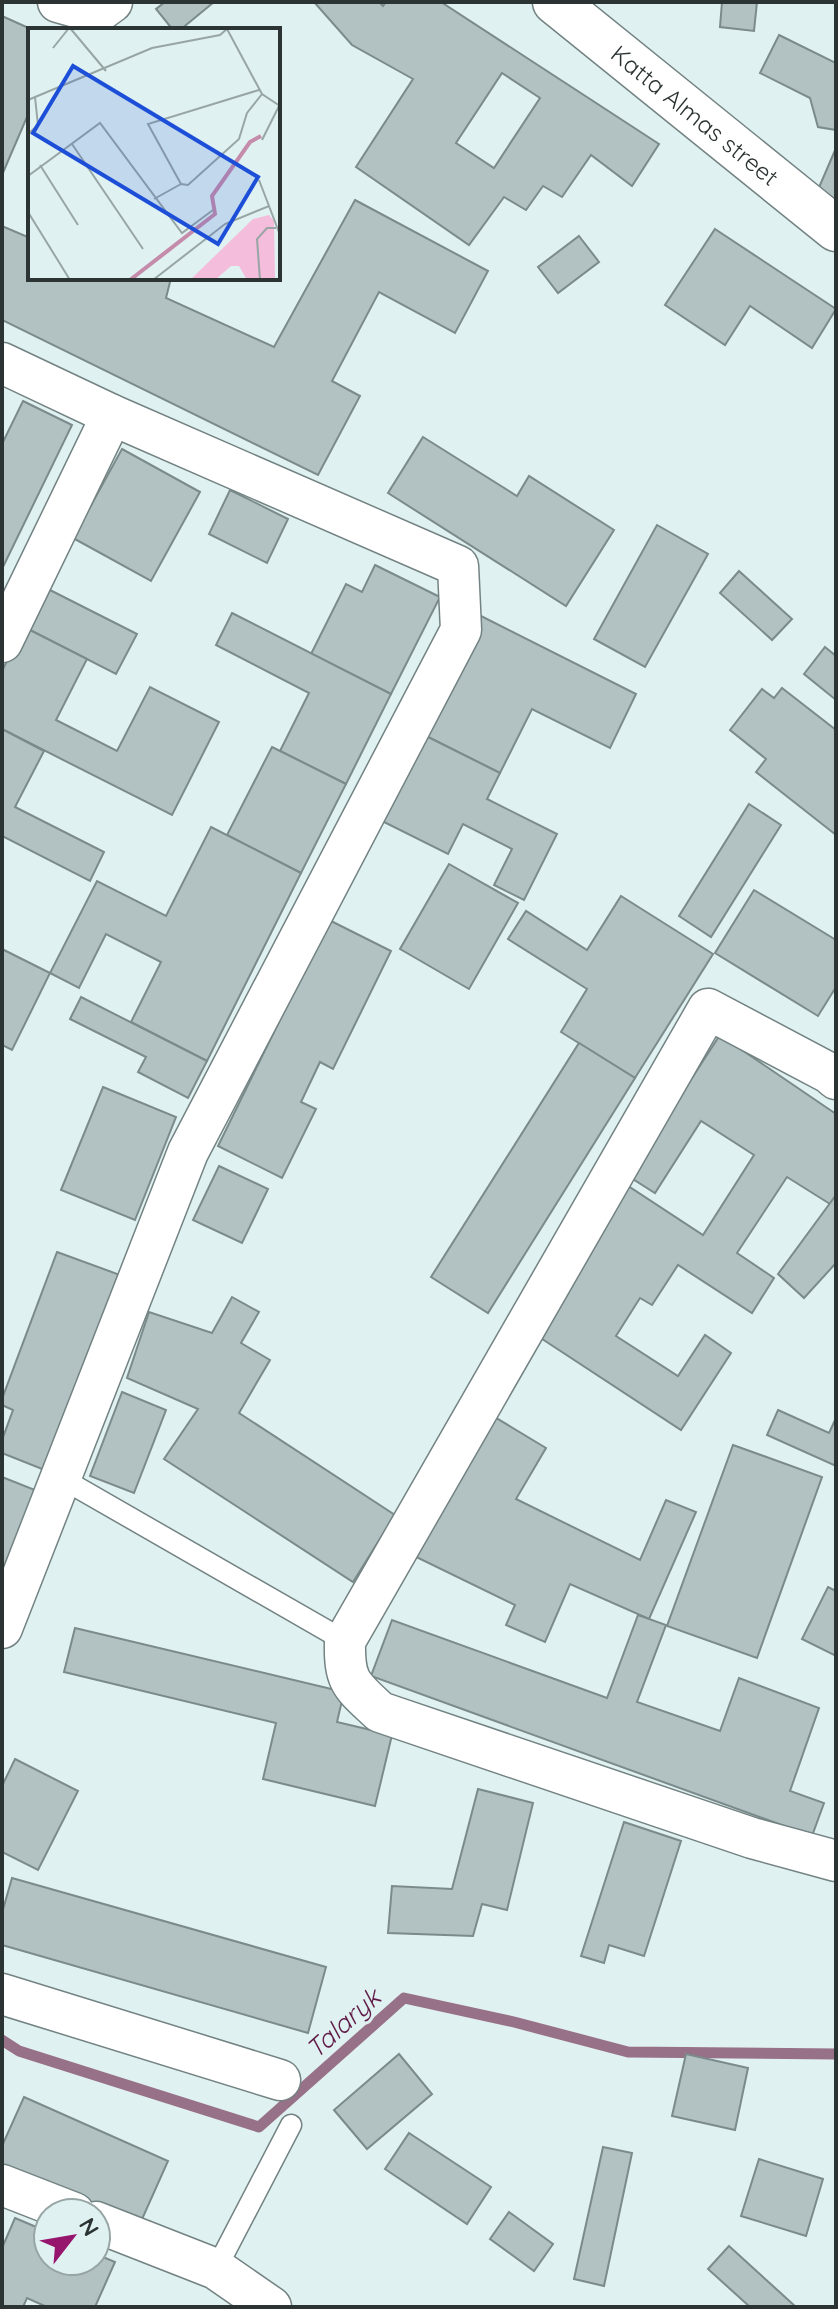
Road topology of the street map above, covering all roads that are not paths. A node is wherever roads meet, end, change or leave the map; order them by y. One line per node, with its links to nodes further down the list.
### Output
1 (58, 2): 2 (street)
2 (112, 2)
3 (555, 2): 4 (street, Katta Almas street)
4 (836, 229)
5 (2, 363): 6 (street)
6 (112, 415): 7 (street); 9 (street)
7 (2, 642)
8 (836, 1079): 11 (street)
9 (61, 1478): 10 (street); 11 (lane)
10 (2, 1628)
11 (345, 1641): 12 (street)
12 (836, 1861)
13 (2, 1994): 14 (street)
14 (280, 2080)
15 (291, 2125): 19 (lane)
16 (2, 2185): 17 (street)
17 (33, 2197)
18 (112, 2228): 19 (street)
19 (216, 2269): 20 (street)
20 (271, 2307)

